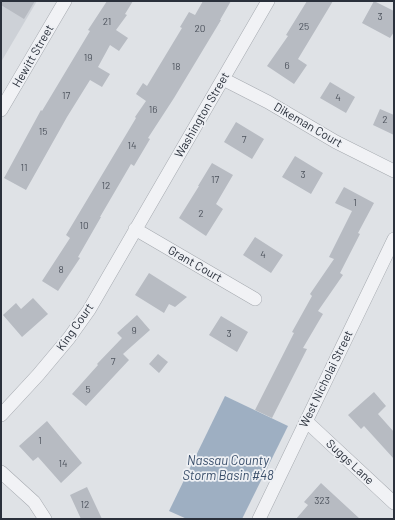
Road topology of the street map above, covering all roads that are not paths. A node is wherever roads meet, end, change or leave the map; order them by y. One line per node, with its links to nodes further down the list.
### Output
1 (65, 1): 4 (street, Hewitt Street)
2 (268, 1): 3 (street, Washington Street)
3 (223, 79): 5 (street, Dikeman Court); 6 (street, Washington Street)
4 (1, 110)
5 (394, 171)
6 (136, 229): 9 (street, Grant Court); 10 (street, King Court)
7 (394, 239): 8 (street, West Nicholai Street)
8 (391, 257): 11 (street, West Nicholai Street)
9 (255, 298)
10 (1, 415)
11 (306, 421): 13 (street, Suggs Lane); 15 (street, West Nicholai Street)
12 (1, 472): 14 (street)
13 (394, 503)
14 (45, 519)
15 (258, 519)

